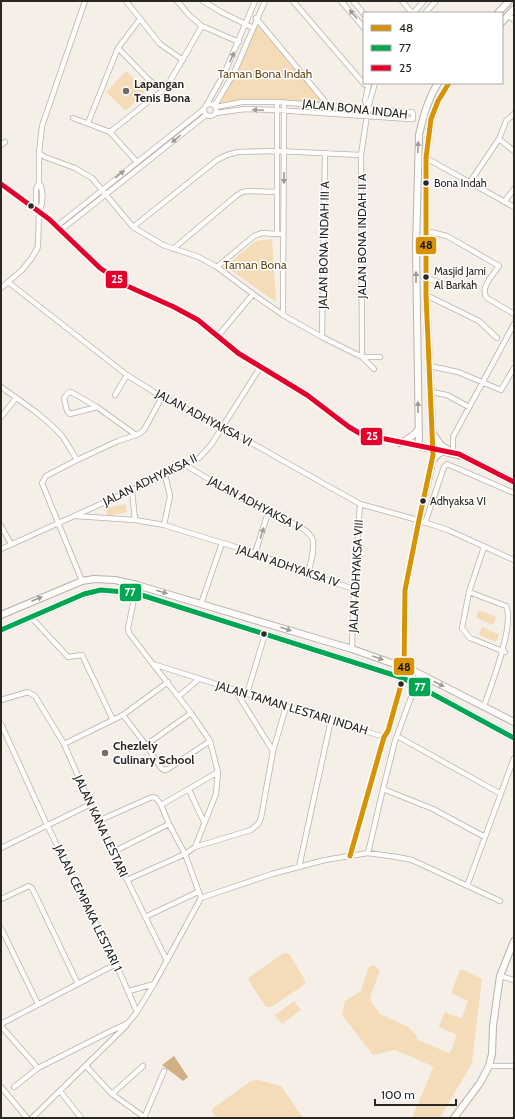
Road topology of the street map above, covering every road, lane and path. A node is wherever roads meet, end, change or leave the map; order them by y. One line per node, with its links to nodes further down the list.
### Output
1 (85, 1): 59 (street)
2 (126, 1): 22 (street)
3 (177, 1): 26 (street)
4 (203, 1): 25 (street)
5 (255, 1): 25 (street)
6 (265, 1): 21 (street)
7 (292, 1): 33 (street)
8 (341, 1): 27 (street, one-way to 8)
9 (353, 1): 19 (street)
10 (402, 1): 15 (street)
11 (424, 1): 16 (street)
12 (436, 1): 17 (street)
13 (509, 1): 18 (main road)
14 (514, 9): 20 (main road)
15 (412, 12)
16 (414, 12)
17 (426, 12)
18 (499, 12)
19 (363, 13)
20 (508, 15): 23 (street); 24 (main road)
21 (256, 18): 28 (street); 42 (street)
22 (140, 19): 31 (street); 32 (street)
23 (514, 20)
24 (503, 21)
25 (246, 24): 28 (street); 29 (street)
26 (202, 26): 29 (street); 32 (street)
27 (363, 27)
28 (253, 28): 30 (street)
29 (238, 41): 30 (street); 41 (street, one-way to 29)
30 (246, 45): 43 (street)
31 (118, 48): 38 (street); 53 (street)
32 (183, 60): 38 (street)
33 (363, 83)
34 (368, 84): 44 (street)
35 (376, 84): 44 (street)
36 (437, 84): 112 (main road, one-way to 36)
37 (448, 84): 62 (main road)
38 (163, 90): 54 (street)
39 (277, 102): 40 (street, JALAN BONA INDAH); 43 (street, JALAN BONA INDAH); 46 (street)
40 (284, 102): 42 (street, JALAN BONA INDAH); 47 (street)
41 (207, 104): 43 (street); 45 (street)
42 (328, 105): 44 (street, JALAN BONA INDAH)
43 (216, 106): 48 (street)
44 (368, 108): 51 (street, JALAN BONA INDAH II A); 51 (street, JALAN BONA INDAH)
45 (204, 109): 50 (street); 63 (street)
46 (277, 110): 47 (street, JALAN BONA INDAH); 48 (street, JALAN BONA INDAH, one-way to 48); 56 (street)
47 (284, 110): 51 (street, JALAN BONA INDAH); 58 (street)
48 (216, 112): 50 (street)
49 (514, 114): 55 (street)
50 (206, 115): 69 (street, one-way to 69)
51 (366, 116): 61 (street, JALAN BONA INDAH II A)
52 (73, 118): 53 (street)
53 (88, 123): 54 (street)
54 (110, 132): 63 (street)
55 (499, 139): 57 (street); 64 (street)
56 (277, 151): 58 (street); 68 (street); 74 (street)
57 (514, 151)
58 (284, 152): 60 (street); 78 (street, one-way to 78)
59 (38, 153): 66 (street); 72 (street)
60 (325, 154): 61 (street); 91 (street, JALAN BONA INDAH III A)
61 (361, 155): 93 (street, JALAN BONA INDAH II A)
62 (426, 158): 64 (street); 76 (main road)
63 (136, 161): 66 (street, one-way to 63)
64 (470, 182): 70 (street)
65 (1, 184): 72 (street)
66 (101, 189): 69 (street); 73 (street)
67 (514, 189): 70 (street)
68 (277, 192): 77 (street); 79 (street)
69 (106, 195): 74 (street); 75 (street)
70 (504, 202): 71 (street)
71 (514, 207)
72 (39, 212): 73 (street); 82 (street)
73 (57, 226): 75 (street)
74 (133, 228): 79 (street)
75 (62, 230): 90 (street)
76 (426, 231): 81 (main road); 87 (street)
77 (277, 234): 78 (street); 80 (street)
78 (283, 234): 88 (street)
79 (173, 249): 80 (street)
80 (217, 267): 85 (street)
81 (426, 278): 83 (street); 86 (main road)
82 (8, 282): 84 (street); 99 (street, JALAN ADHYAKSA VI)
83 (444, 284)
84 (1, 288)
85 (253, 294): 88 (street); 90 (street)
86 (426, 295): 92 (street); 97 (main road)
87 (514, 314)
88 (283, 315): 91 (street)
89 (514, 324): 101 (street)
90 (218, 336): 96 (street)
91 (322, 337): 93 (street)
92 (497, 338)
93 (362, 357): 94 (street); 94 (street)
94 (372, 357): 95 (street)
95 (380, 357)
96 (261, 366): 111 (street, JALAN ADHYAKSA II); 115 (street)
97 (430, 366): 101 (street); 104 (main road)
98 (514, 368): 100 (street)
99 (127, 374): 105 (street); 106 (street, JALAN ADHYAKSA VI)
100 (508, 379): 101 (street); 102 (street)
101 (482, 381): 109 (street)
102 (514, 382)
103 (1, 387): 107 (street)
104 (431, 392): 109 (street); 113 (main road)
105 (115, 396)
106 (162, 397): 111 (street, JALAN ADHYAKSA VI); 114 (street)
107 (16, 398): 110 (street); 120 (street)
108 (97, 407): 108 (street); 114 (street)
109 (469, 407): 119 (street)
110 (1, 417)
111 (223, 427): 122 (street, JALAN ADHYAKSA II); 127 (street, JALAN ADHYAKSA VI)
112 (418, 430): 115 (main road); 116 (main road)
113 (433, 434): 117 (main road); 119 (main road)
114 (136, 435): 120 (street)
115 (400, 443): 116 (street)
116 (419, 446): 117 (main road)
117 (433, 449): 118 (main road); 121 (street)
118 (443, 451): 119 (main road); 121 (main road)
119 (453, 453): 124 (main road)
120 (77, 460): 133 (street)
121 (433, 460): 131 (street)
122 (185, 465): 123 (street, JALAN ADHYAKSA II); 128 (street, JALAN ADHYAKSA V)
123 (165, 476): 125 (street, JALAN ADHYAKSA II); 134 (street)
124 (514, 482)
125 (132, 490): 129 (street, JALAN ADHYAKSA II); 130 (street)
126 (514, 493): 132 (street)
127 (360, 504): 131 (street, JALAN ADHYAKSA VI); 145 (street, JALAN ADHYAKSA VIII)
128 (268, 513): 140 (street, one-way to 128); 142 (street, JALAN ADHYAKSA V)
129 (74, 516): 130 (street, JALAN ADHYAKSA IV); 133 (street, JALAN ADHYAKSA II)
130 (135, 520): 134 (street, JALAN ADHYAKSA IV)
131 (419, 520): 132 (street, JALAN ADHYAKSA VI); 156 (street)
132 (425, 523): 138 (street, JALAN ADHYAKSA VI)
133 (59, 524): 137 (street, JALAN ADHYAKSA II); 143 (street)
134 (164, 525): 136 (street, JALAN ADHYAKSA IV)
135 (1, 526): 137 (street)
136 (222, 543): 140 (street, JALAN ADHYAKSA IV); 148 (street, JALAN ADHYAKSA IV)
137 (11, 544): 139 (street, JALAN ADHYAKSA II)
138 (484, 546): 141 (street, JALAN ADHYAKSA VI); 146 (street)
139 (1, 549)
140 (255, 553): 142 (street, JALAN ADHYAKSA IV)
141 (514, 560)
142 (308, 574): 145 (street, JALAN ADHYAKSA IV)
143 (82, 581): 144 (main road); 149 (main road, one-way to 143)
144 (137, 585): 147 (street); 148 (main road, one-way to 148)
145 (354, 589): 153 (street, JALAN ADHYAKSA VIII)
146 (469, 592): 154 (street); 154 (street)
147 (135, 593): 150 (main road); 152 (main road); 155 (street)
148 (201, 604): 153 (main road, one-way to 153)
149 (1, 615)
150 (31, 617): 151 (main road); 169 (street)
151 (1, 630)
152 (265, 634): 157 (main road); 162 (street)
153 (352, 649): 156 (main road, one-way to 156)
154 (505, 652): 165 (street)
155 (152, 664): 158 (street, JALAN TAMAN LESTARI INDAH); 159 (street)
156 (404, 667): 157 (street); 165 (main road, one-way to 165)
157 (403, 678): 160 (main road); 174 (street)
158 (199, 679): 161 (street, JALAN TAMAN LESTARI INDAH); 163 (street, JALAN TAMAN LESTARI INDAH)
159 (168, 682): 163 (street); 168 (street)
160 (416, 684): 173 (street); 175 (main road)
161 (235, 690): 162 (street, JALAN TAMAN LESTARI INDAH); 179 (street)
162 (247, 694): 166 (street, JALAN TAMAN LESTARI INDAH)
163 (179, 696): 167 (street)
164 (1, 700): 177 (street, JALAN KANA LESTARI)
165 (484, 706): 171 (main road)
166 (286, 707): 170 (street, JALAN TAMAN LESTARI INDAH); 179 (street)
167 (192, 713): 176 (street); 178 (street)
168 (123, 715): 169 (street); 178 (street)
169 (113, 720): 177 (street)
170 (332, 720): 174 (street, JALAN TAMAN LESTARI INDAH); 198 (street)
171 (514, 722)
172 (1, 724): 190 (street, JALAN CEMPAKA LESTARI 1)
173 (398, 736): 182 (street); 184 (street)
174 (384, 737): 197 (street)
175 (514, 738)
176 (210, 741): 178 (street); 181 (street)
177 (64, 744): 185 (street, JALAN KANA LESTARI)
178 (146, 745)
179 (273, 751): 192 (street)
180 (514, 758): 184 (street)
181 (218, 772): 183 (street); 188 (street)
182 (382, 789): 191 (street); 195 (street)
183 (189, 790): 186 (street); 188 (street)
184 (501, 794): 191 (street)
185 (91, 804): 187 (street, JALAN KANA LESTARI); 190 (street)
186 (161, 805): 187 (street); 189 (street)
187 (98, 821): 194 (street, JALAN KANA LESTARI)
188 (204, 822): 192 (street)
189 (169, 824): 194 (street); 196 (street)
190 (47, 825): 193 (street); 209 (street, JALAN CEMPAKA LESTARI 1)
191 (485, 837): 200 (street)
192 (195, 846): 196 (street)
193 (1, 848)
194 (113, 852): 199 (street, JALAN KANA LESTARI)
195 (368, 853): 197 (street); 200 (street)
196 (185, 854): 199 (street); 201 (street)
197 (350, 856): 198 (street)
198 (299, 867): 202 (street)
199 (127, 880): 205 (street, JALAN KANA LESTARI)
200 (467, 886): 204 (street)
201 (198, 892): 202 (street); 205 (street)
202 (201, 898): 208 (street)
203 (1, 899): 212 (street)
204 (500, 901)
205 (145, 918): 208 (street, JALAN KANA LESTARI)
206 (1, 928): 215 (street)
207 (514, 941): 210 (main road)
208 (167, 961): 213 (street)
209 (116, 964): 212 (street); 214 (street, JALAN CEMPAKA LESTARI 1)
210 (500, 976): 211 (street); 221 (main road)
211 (514, 980)
212 (78, 984): 215 (street)
213 (154, 984): 214 (street); 216 (street)
214 (129, 991): 216 (street, JALAN CEMPAKA LESTARI 1)
215 (38, 1004): 218 (street)
216 (137, 1012): 217 (street)
217 (128, 1023): 219 (street); 223 (street)
218 (1, 1025): 223 (street)
219 (86, 1066): 227 (street); 228 (street)
220 (143, 1066): 228 (street)
221 (489, 1066): 222 (street); 233 (main road)
222 (514, 1066)
223 (38, 1068): 226 (street)
224 (164, 1071): 232 (street)
225 (1, 1087): 229 (street)
226 (14, 1087)
227 (60, 1091): 230 (street); 231 (street)
228 (112, 1094): 232 (street)
229 (27, 1118)
230 (32, 1118)
231 (81, 1118)
232 (144, 1118)
233 (454, 1118)

